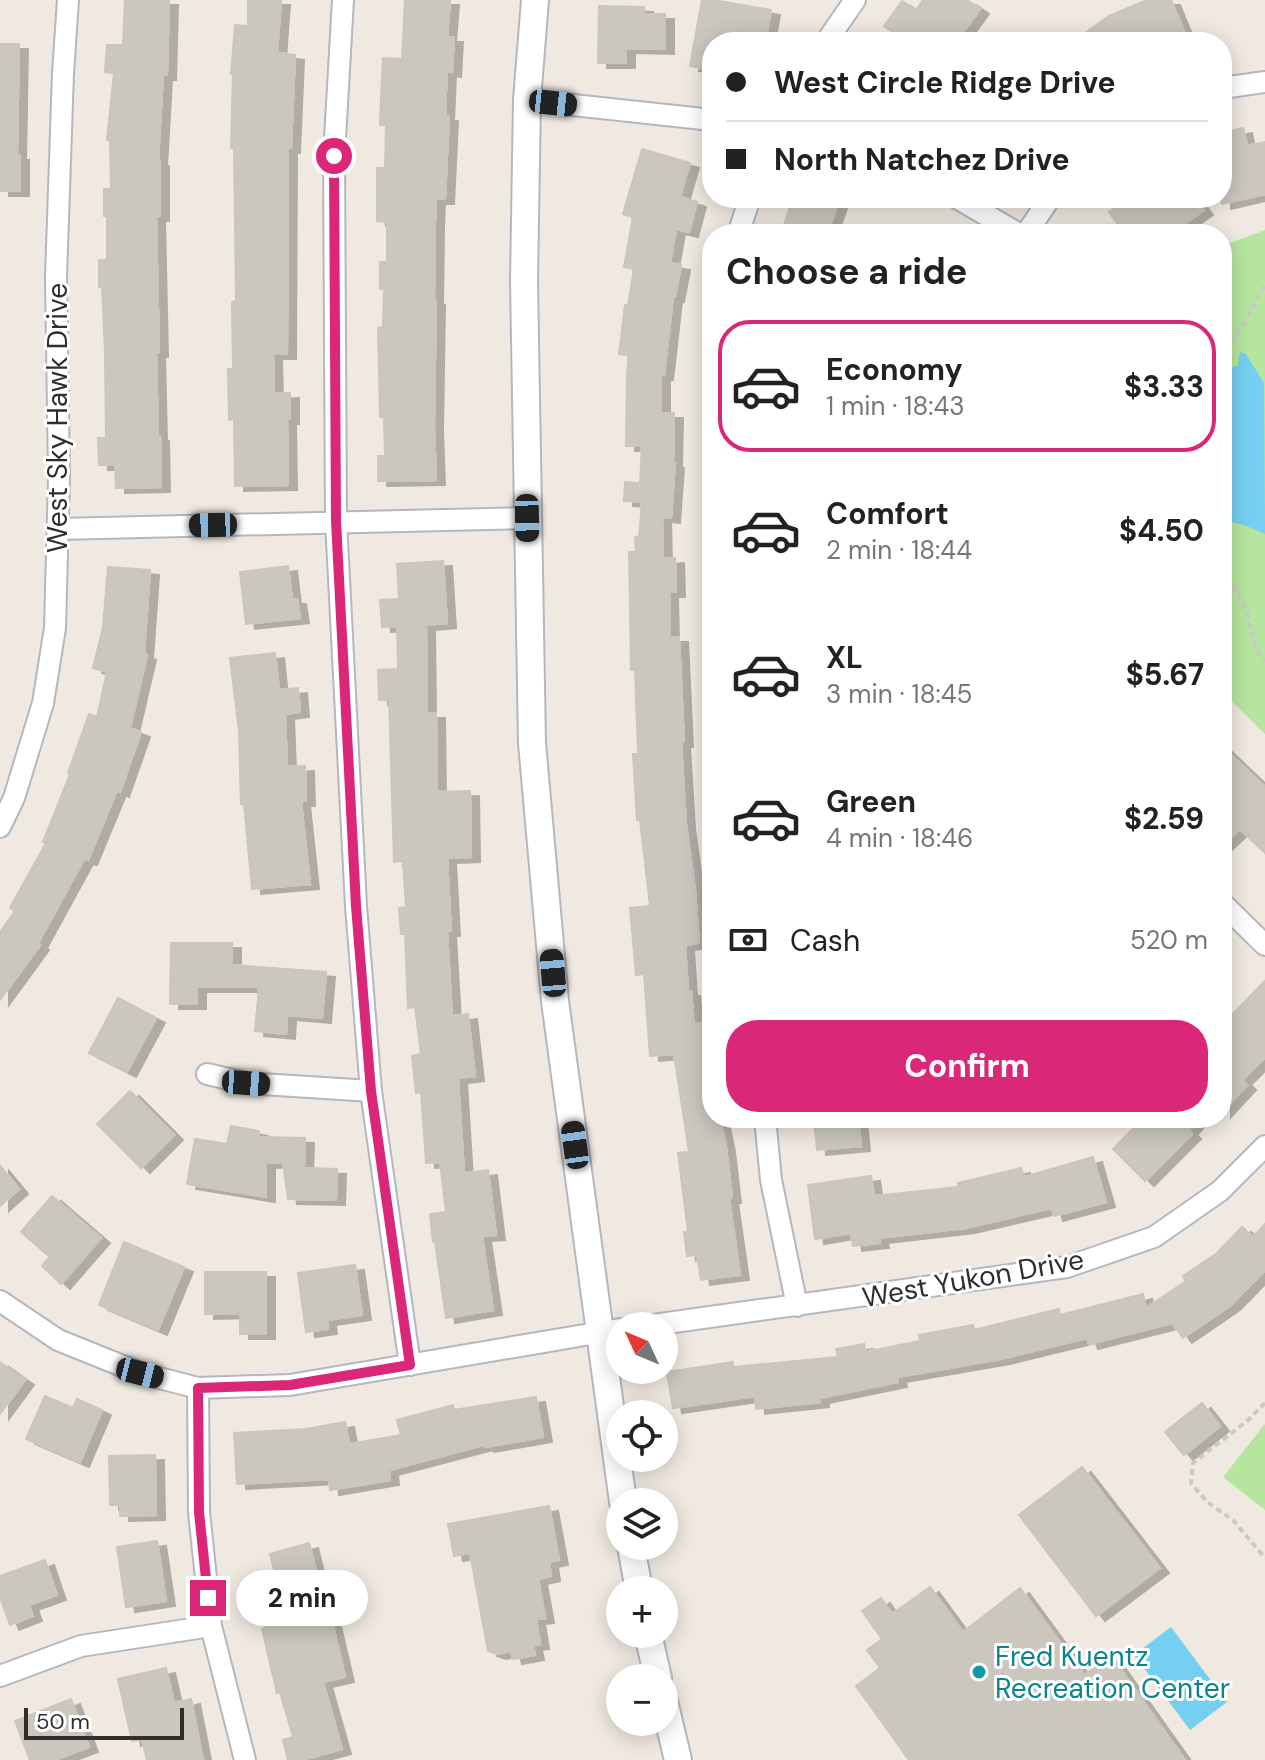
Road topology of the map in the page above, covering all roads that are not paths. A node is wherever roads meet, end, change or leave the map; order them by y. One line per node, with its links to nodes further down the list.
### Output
1 (68, 0): 14 (street, West Sky Hawk Drive)
2 (343, 0): 13 (street)
3 (535, 0): 8 (street)
4 (855, 0): 5 (street)
5 (833, 32)
6 (1265, 82): 7 (street)
7 (1232, 87)
8 (527, 100): 9 (street); 12 (street)
9 (702, 119)
10 (974, 208): 11 (street)
11 (1002, 224)
12 (527, 518): 13 (street); 24 (street)
13 (336, 521): 14 (street); 19 (street)
14 (59, 529): 15 (street, West Sky Hawk Drive)
15 (0, 827)
16 (1232, 913): 17 (street)
17 (1265, 945)
18 (207, 1074): 19 (street)
19 (371, 1091): 27 (street)
20 (766, 1128): 23 (street)
21 (1265, 1146): 23 (street, West Yukon Drive)
22 (0, 1301): 29 (street)
23 (797, 1306): 25 (street, West Yukon Drive)
24 (607, 1312)
25 (678, 1322)
26 (606, 1332): 27 (street)
27 (410, 1365): 29 (street)
28 (614, 1384): 30 (street)
29 (198, 1388): 31 (street)
30 (622, 1488)
31 (211, 1626): 32 (street); 34 (street)
32 (0, 1676)
33 (672, 1736): 35 (street)
34 (245, 1760)
35 (678, 1760)

